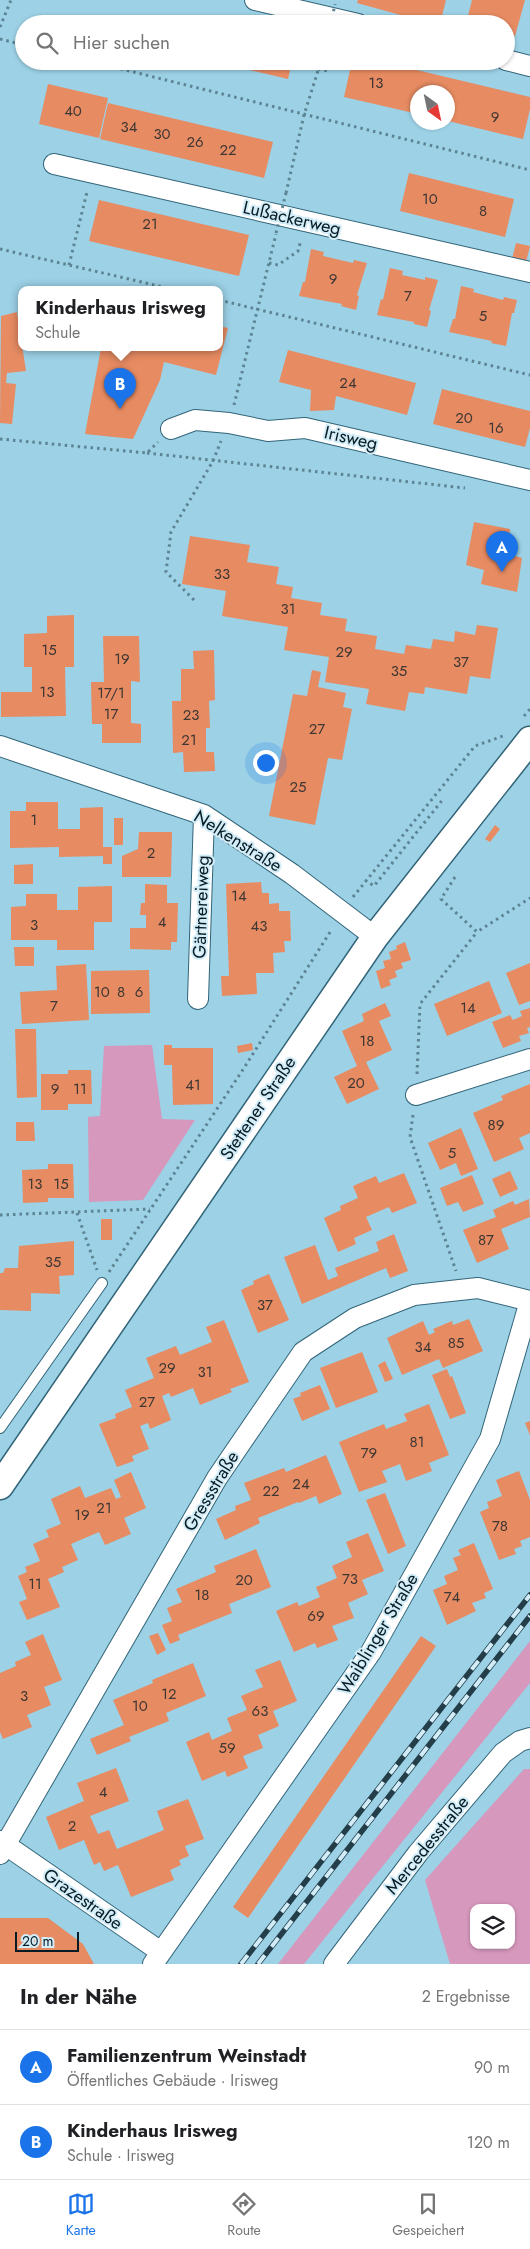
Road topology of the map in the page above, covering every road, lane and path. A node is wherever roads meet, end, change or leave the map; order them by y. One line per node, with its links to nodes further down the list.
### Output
1 (10, 0): 6 (path)
2 (255, 0): 4 (street)
3 (335, 4): 5 (path, bridge)
4 (319, 15)
5 (332, 15)
6 (0, 27)
7 (0, 39): 8 (path)
8 (15, 43)
9 (515, 62): 10 (street)
10 (530, 66)
11 (124, 70): 13 (path)
12 (318, 70): 13 (path)
13 (304, 115): 15 (path); 19 (path, bridge)
14 (54, 164): 16 (street, Lußackerweg)
15 (530, 170)
16 (92, 172): 20 (path); 21 (street, Lußackerweg)
17 (0, 249): 20 (path)
18 (298, 251): 19 (path)
19 (269, 263): 24 (path)
20 (69, 265): 22 (path)
21 (530, 272)
22 (159, 286)
23 (223, 301): 24 (path)
24 (258, 310): 25 (path); 26 (path)
25 (530, 375)
26 (229, 423): 27 (street, Irisweg); 30 (path); 31 (street, Irisweg)
27 (171, 429): 29 (path)
28 (0, 439): 29 (path)
29 (147, 453): 30 (path)
30 (214, 461): 32 (path); 33 (path)
31 (530, 480)
32 (471, 489)
33 (194, 600)
34 (530, 709): 35 (path)
35 (521, 729): 40 (path); 43 (street, Stettener Straße)
36 (0, 746): 38 (street, Nelkenstraße)
37 (444, 798): 40 (path)
38 (204, 815): 42 (street, Nelkenstraße); 44 (street, Gärtnereiweg)
39 (455, 877): 41 (path)
40 (365, 880): 42 (path)
41 (530, 898)
42 (342, 912): 43 (street, Nelkenstraße); 47 (path)
43 (375, 937): 53 (street, Stettener Straße)
44 (198, 999)
45 (530, 1059): 46 (street)
46 (416, 1095)
47 (150, 1209): 48 (path); 50 (path)
48 (77, 1212): 49 (path); 50 (path)
49 (0, 1215)
50 (102, 1283): 52 (lane)
51 (530, 1301): 55 (street, Gressstraße); 56 (street, Waiblinger Straße)
52 (0, 1428)
53 (0, 1486)
54 (530, 1738): 57 (street, Mercedesstraße)
55 (2, 1847): 56 (street, Grazestraße)
56 (157, 1958)
57 (334, 1964)

